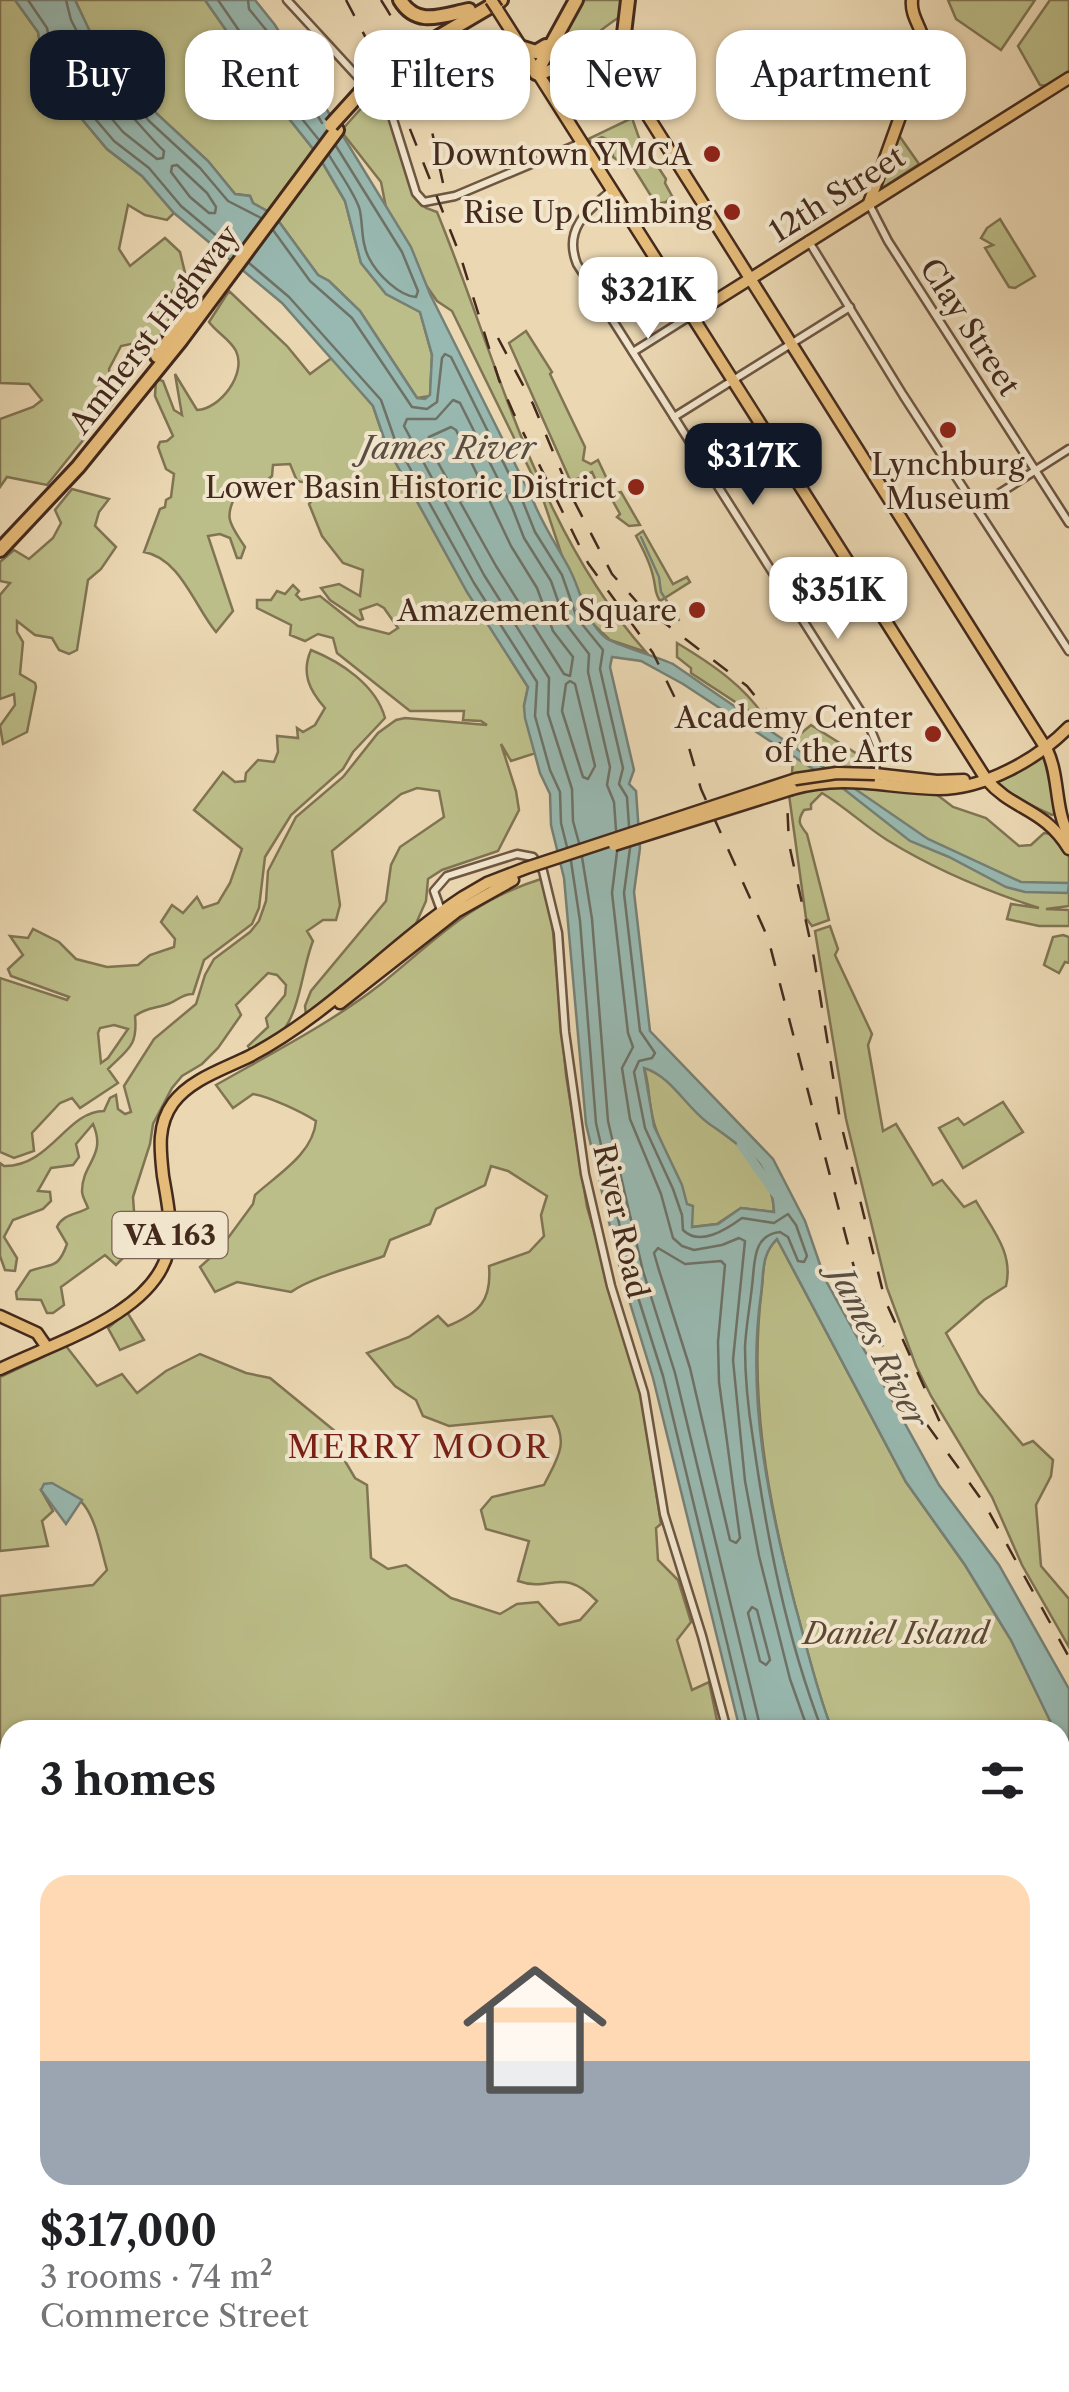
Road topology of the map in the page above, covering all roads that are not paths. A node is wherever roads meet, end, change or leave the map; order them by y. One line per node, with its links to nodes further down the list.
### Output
1 (287, 0): 23 (street)
2 (400, 0): 8 (highway)
3 (568, 0): 15 (highway)
4 (576, 0): 19 (highway)
5 (628, 0): 9 (highway)
6 (912, 0): 25 (main road)
7 (494, 2): 8 (highway); 11 (highway); 12 (main road)
8 (469, 10): 10 (highway)
9 (625, 22): 13 (highway); 14 (highway)
10 (440, 30)
11 (444, 30)
12 (510, 30)
13 (624, 30)
14 (635, 30)
15 (546, 46): 16 (highway); 19 (highway)
16 (530, 50)
17 (530, 63): 19 (main road)
18 (550, 67): 19 (main road)
19 (536, 72): 23 (main road)
20 (1069, 78): 25 (main road, 12th Street)
21 (354, 108): 28 (highway, Amherst Highway, bridge)
22 (651, 120): 27 (main road)
23 (582, 143): 24 (main road)
24 (612, 190): 30 (main road); 32 (street)
25 (869, 204): 26 (main road, 12th Street); 36 (street, Clay Street)
26 (808, 240): 27 (main road, 12th Street); 29 (street)
27 (750, 278): 30 (main road, 12th Street); 31 (main road)
28 (209, 293): 39 (highway, Amherst Highway); 40 (highway, Amherst Highway)
29 (850, 307): 31 (street); 37 (street)
30 (692, 316): 32 (street, 12th Street); 33 (main road)
31 (791, 344): 33 (street); 43 (main road)
32 (633, 352): 34 (street)
33 (732, 380): 34 (street); 44 (main road)
34 (674, 417): 45 (street, bridge)
35 (1069, 449): 36 (street)
36 (1036, 471): 37 (street); 38 (street, Clay Street)
37 (978, 507): 41 (street)
38 (1069, 523)
39 (0, 540)
40 (0, 550)
41 (1069, 651)
42 (1069, 726): 43 (main road)
43 (1043, 744): 44 (main road); 47 (main road)
44 (985, 777): 45 (main road); 46 (main road)
45 (875, 778): 50 (main road, bridge)
46 (1031, 810): 47 (main road); 48 (main road)
47 (1059, 814): 48 (main road)
48 (1065, 834): 49 (main road)
49 (1069, 849)
50 (444, 916): 52 (main road, VA 163); 54 (street, River Road)
51 (0, 1316): 52 (main road)
52 (42, 1348): 53 (main road, VA 163)
53 (0, 1369)
54 (724, 1720)

